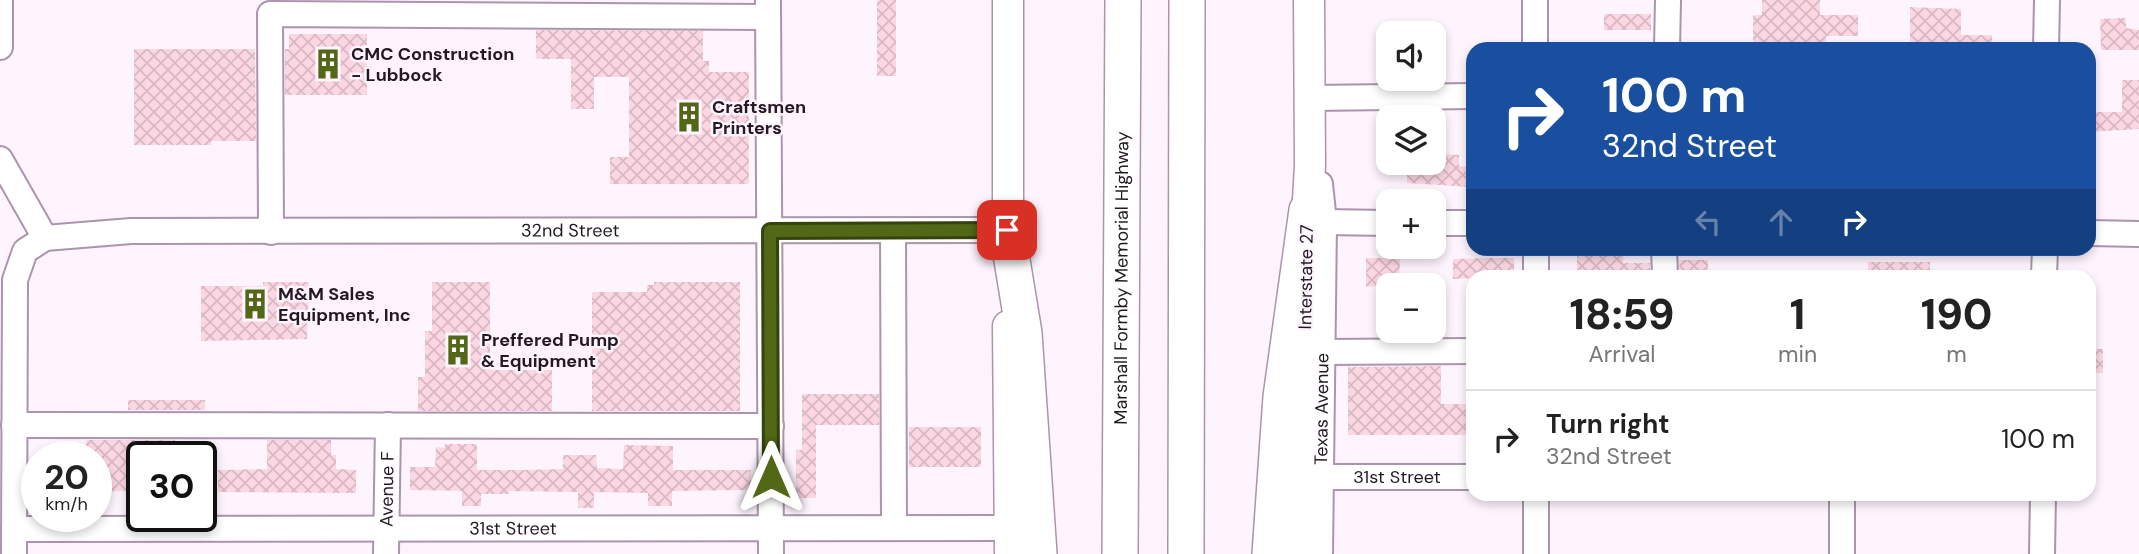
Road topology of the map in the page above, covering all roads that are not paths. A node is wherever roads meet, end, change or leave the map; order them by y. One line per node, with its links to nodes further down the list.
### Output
1 (0, 0): 14 (street)
2 (1008, 0): 23 (main road)
3 (1122, 0): 49 (highway, Marshall Formby Memorial Highway)
4 (1187, 0): 50 (highway)
5 (1309, 0): 16 (main road, Interstate 27)
6 (1535, 0): 11 (street)
7 (1668, 0): 12 (street)
8 (2047, 0): 13 (street)
9 (268, 7): 10 (street); 25 (street)
10 (768, 8): 24 (street)
11 (1535, 42)
12 (1667, 42)
13 (2046, 42)
14 (0, 47)
15 (1466, 96): 16 (street)
16 (1310, 98): 18 (main road, Interstate 27)
17 (0, 159): 28 (street)
18 (1315, 216): 19 (street); 30 (street, Texas Avenue); 51 (highway); 52 (main road, Interstate 27)
19 (1376, 222)
20 (1446, 223): 21 (street)
21 (1466, 223)
22 (893, 230): 23 (street, 32nd Street); 24 (street, 32nd Street); 41 (street)
23 (1007, 230): 44 (main road); 48 (highway)
24 (770, 231): 25 (street, 32nd Street); 33 (street)
25 (271, 232): 28 (street, 32nd Street)
26 (2096, 233): 27 (street)
27 (2139, 234)
28 (45, 238): 31 (street)
29 (1466, 351): 30 (street)
30 (1323, 352): 35 (street, Texas Avenue)
31 (14, 425): 32 (street); 34 (street)
32 (388, 425): 33 (street); 43 (street, Avenue F)
33 (771, 426): 40 (street)
34 (7, 473): 42 (street)
35 (1322, 477): 36 (street, 31st Street); 53 (street, Texas Avenue)
36 (1466, 477)
37 (1536, 501): 54 (street)
38 (1843, 501): 55 (street)
39 (2043, 501): 56 (street)
40 (771, 528): 41 (street, 31st Street); 43 (street, 31st Street); 47 (street)
41 (894, 528): 44 (street, 31st Street)
42 (14, 529): 43 (street, 31st Street); 45 (street)
43 (386, 529): 46 (street, Avenue F)
44 (1010, 541)
45 (14, 554)
46 (386, 554)
47 (771, 554)
48 (1040, 554)
49 (1120, 554)
50 (1186, 554)
51 (1270, 554)
52 (1300, 554)
53 (1320, 554)
54 (1536, 554)
55 (1842, 554)
56 (2042, 554)

